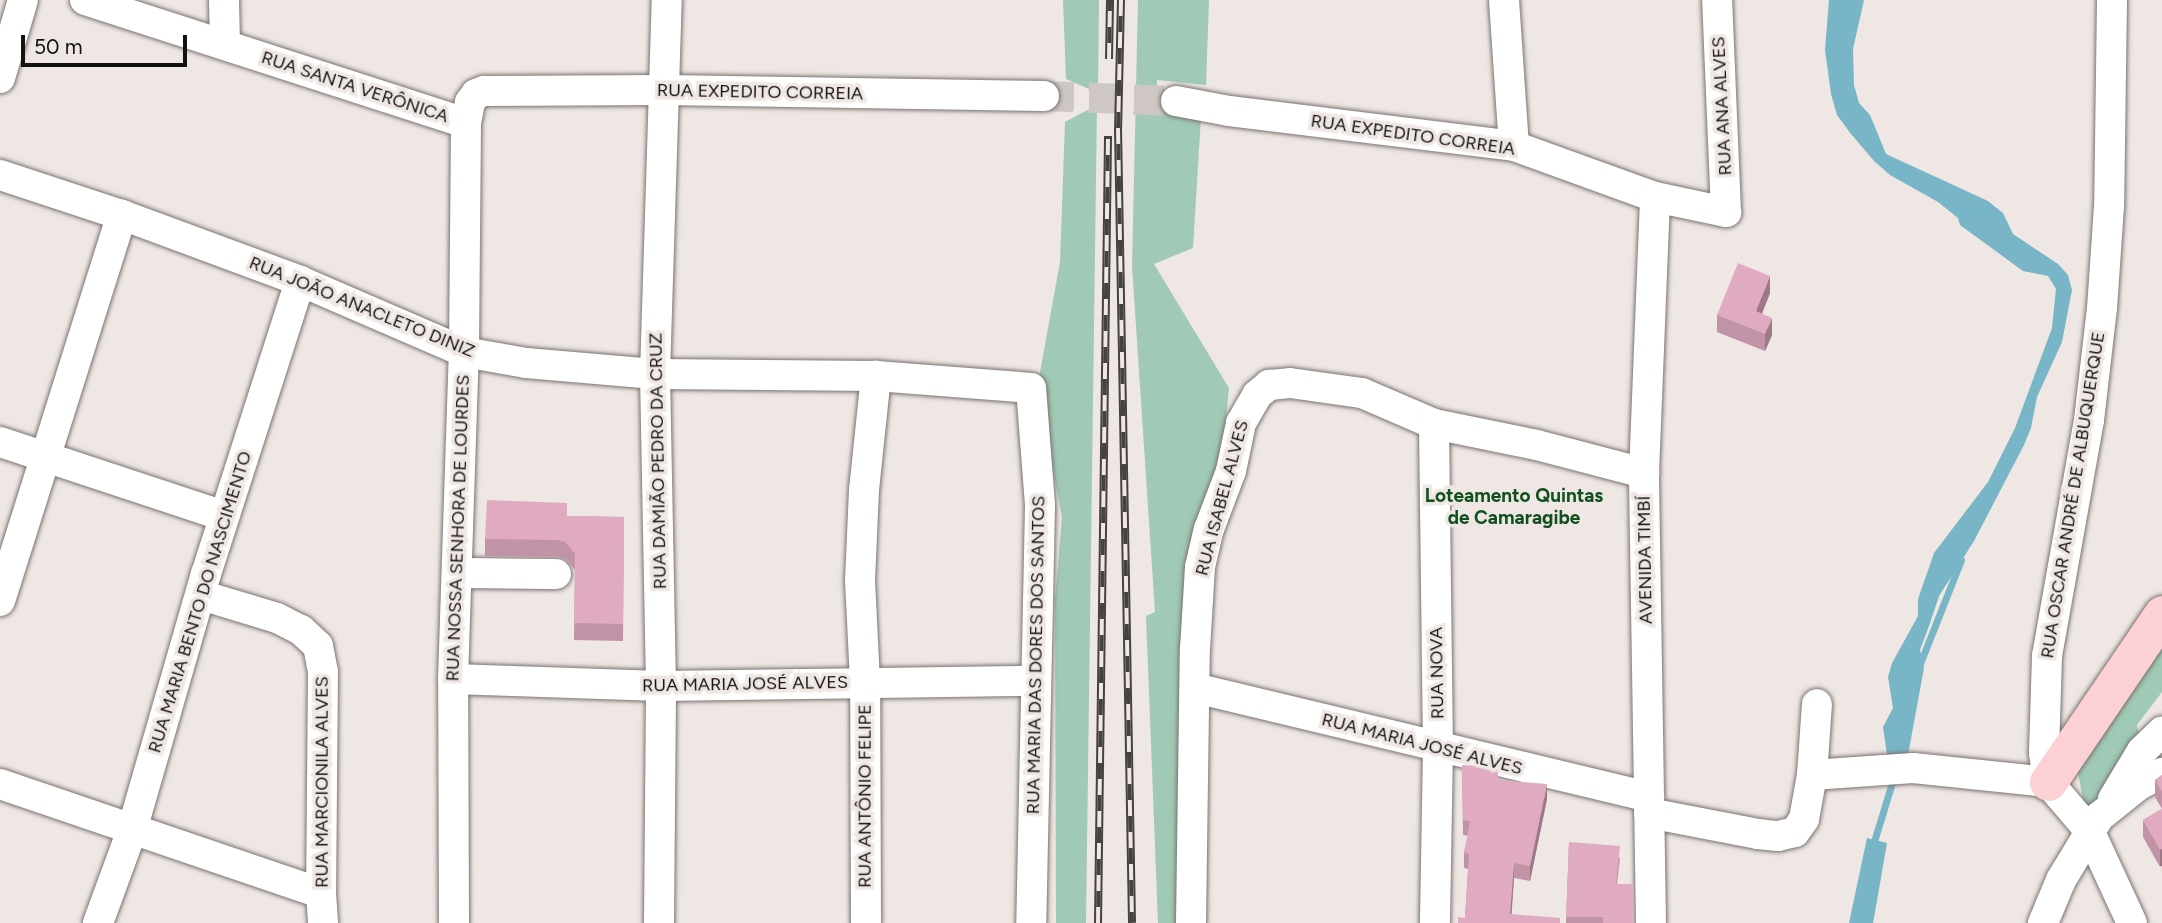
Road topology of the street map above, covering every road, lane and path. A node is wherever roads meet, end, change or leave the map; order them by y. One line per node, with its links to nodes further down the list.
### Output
1 (23, 0): 9 (street)
2 (85, 0): 8 (street, RUA SANTA VERÔNICA)
3 (224, 0): 8 (street)
4 (667, 0): 10 (street, RUA DAMIÃO PEDRO DA CRUZ)
5 (1504, 0): 15 (street)
6 (1717, 0): 18 (street, RUA ANA ALVES)
7 (2112, 0): 45 (street, RUA OSCAR ANDRÉ DE ALBUQUERQUE)
8 (225, 45): 14 (street, RUA SANTA VERÔNICA)
9 (0, 78)
10 (665, 90): 11 (street, RUA EXPEDITO CORREIA); 12 (street, RUA EXPEDITO CORREIA); 22 (street, RUA DAMIÃO PEDRO DA CRUZ)
11 (476, 94): 14 (street, RUA NOSSA SENHORA DE LOURDES)
12 (1044, 96)
13 (1175, 101): 15 (street, RUA EXPEDITO CORREIA)
14 (466, 123): 21 (street, RUA NOSSA SENHORA DE LOURDES)
15 (1514, 146): 17 (street, RUA EXPEDITO CORREIA)
16 (0, 175): 19 (street, RUA JOÃO ANACLETO DINIZ)
17 (1655, 197): 18 (street, RUA EXPEDITO CORREIA); 28 (street, AVENIDA TIMBÍ)
18 (1726, 212)
19 (122, 215): 20 (street, RUA JOÃO ANACLETO DINIZ); 27 (street)
20 (300, 281): 21 (street, RUA JOÃO ANACLETO DINIZ); 29 (street, RUA MARIA BENTO DO NASCIMENTO)
21 (464, 352): 22 (street, RUA JOÃO ANACLETO DINIZ); 30 (street, RUA NOSSA SENHORA DE LOURDES)
22 (655, 374): 23 (street, RUA JOÃO ANACLETO DINIZ); 38 (street, RUA DAMIÃO PEDRO DA CRUZ)
23 (876, 376): 24 (street, RUA JOÃO ANACLETO DINIZ); 37 (street, RUA ANTÔNIO FELIPE)
24 (1031, 388): 36 (street, RUA MARIA DAS DORES DOS SANTOS)
25 (1434, 424): 28 (street, RUA ISABEL ALVES); 39 (street, RUA ISABEL ALVES); 42 (street, RUA NOVA)
26 (0, 442): 27 (street)
27 (46, 456): 29 (street); 33 (street)
28 (1644, 473): 47 (street, AVENIDA TIMBÍ)
29 (224, 516): 32 (street, RUA MARIA BENTO DO NASCIMENTO)
30 (457, 572): 31 (street); 35 (street, RUA NOSSA SENHORA DE LOURDES)
31 (556, 574)
32 (201, 595): 49 (street, RUA MARIA BENTO DO NASCIMENTO); 50 (street, RUA MARCIONILA ALVES)
33 (0, 601)
34 (2162, 614): 45 (main road)
35 (453, 679): 38 (street, RUA MARIA JOSÉ ALVES); 53 (street, RUA NOSSA SENHORA DE LOURDES)
36 (1036, 681): 37 (street, RUA MARIA JOSÉ ALVES); 56 (street, RUA MARIA DAS DORES DOS SANTOS)
37 (865, 682): 38 (street, RUA MARIA JOSÉ ALVES); 55 (street, RUA ANTÔNIO FELIPE)
38 (661, 685): 54 (street, RUA DAMIÃO PEDRO DA CRUZ)
39 (1195, 688): 42 (street, RUA MARIA JOSÉ ALVES); 57 (street, RUA ISABEL ALVES)
40 (1818, 705): 44 (street, RUA MARIA JOSÉ ALVES)
41 (2162, 732): 48 (street)
42 (1438, 748): 47 (street, RUA MARIA JOSÉ ALVES); 58 (street, RUA NOVA)
43 (2162, 773): 48 (street)
44 (1812, 775): 45 (street); 47 (street, RUA MARIA JOSÉ ALVES)
45 (2049, 782): 48 (street)
46 (0, 784): 49 (street)
47 (1649, 805): 59 (street, AVENIDA TIMBÍ)
48 (2099, 820): 60 (street); 61 (street)
49 (132, 830): 50 (street); 51 (street, RUA MARIA BENTO DO NASCIMENTO)
50 (321, 893): 52 (street, RUA MARCIONILA ALVES)
51 (98, 923)
52 (323, 923)
53 (454, 923)
54 (659, 923)
55 (866, 923)
56 (1031, 923)
57 (1191, 923)
58 (1435, 923)
59 (1651, 923)
60 (2043, 923)
61 (2132, 923)

